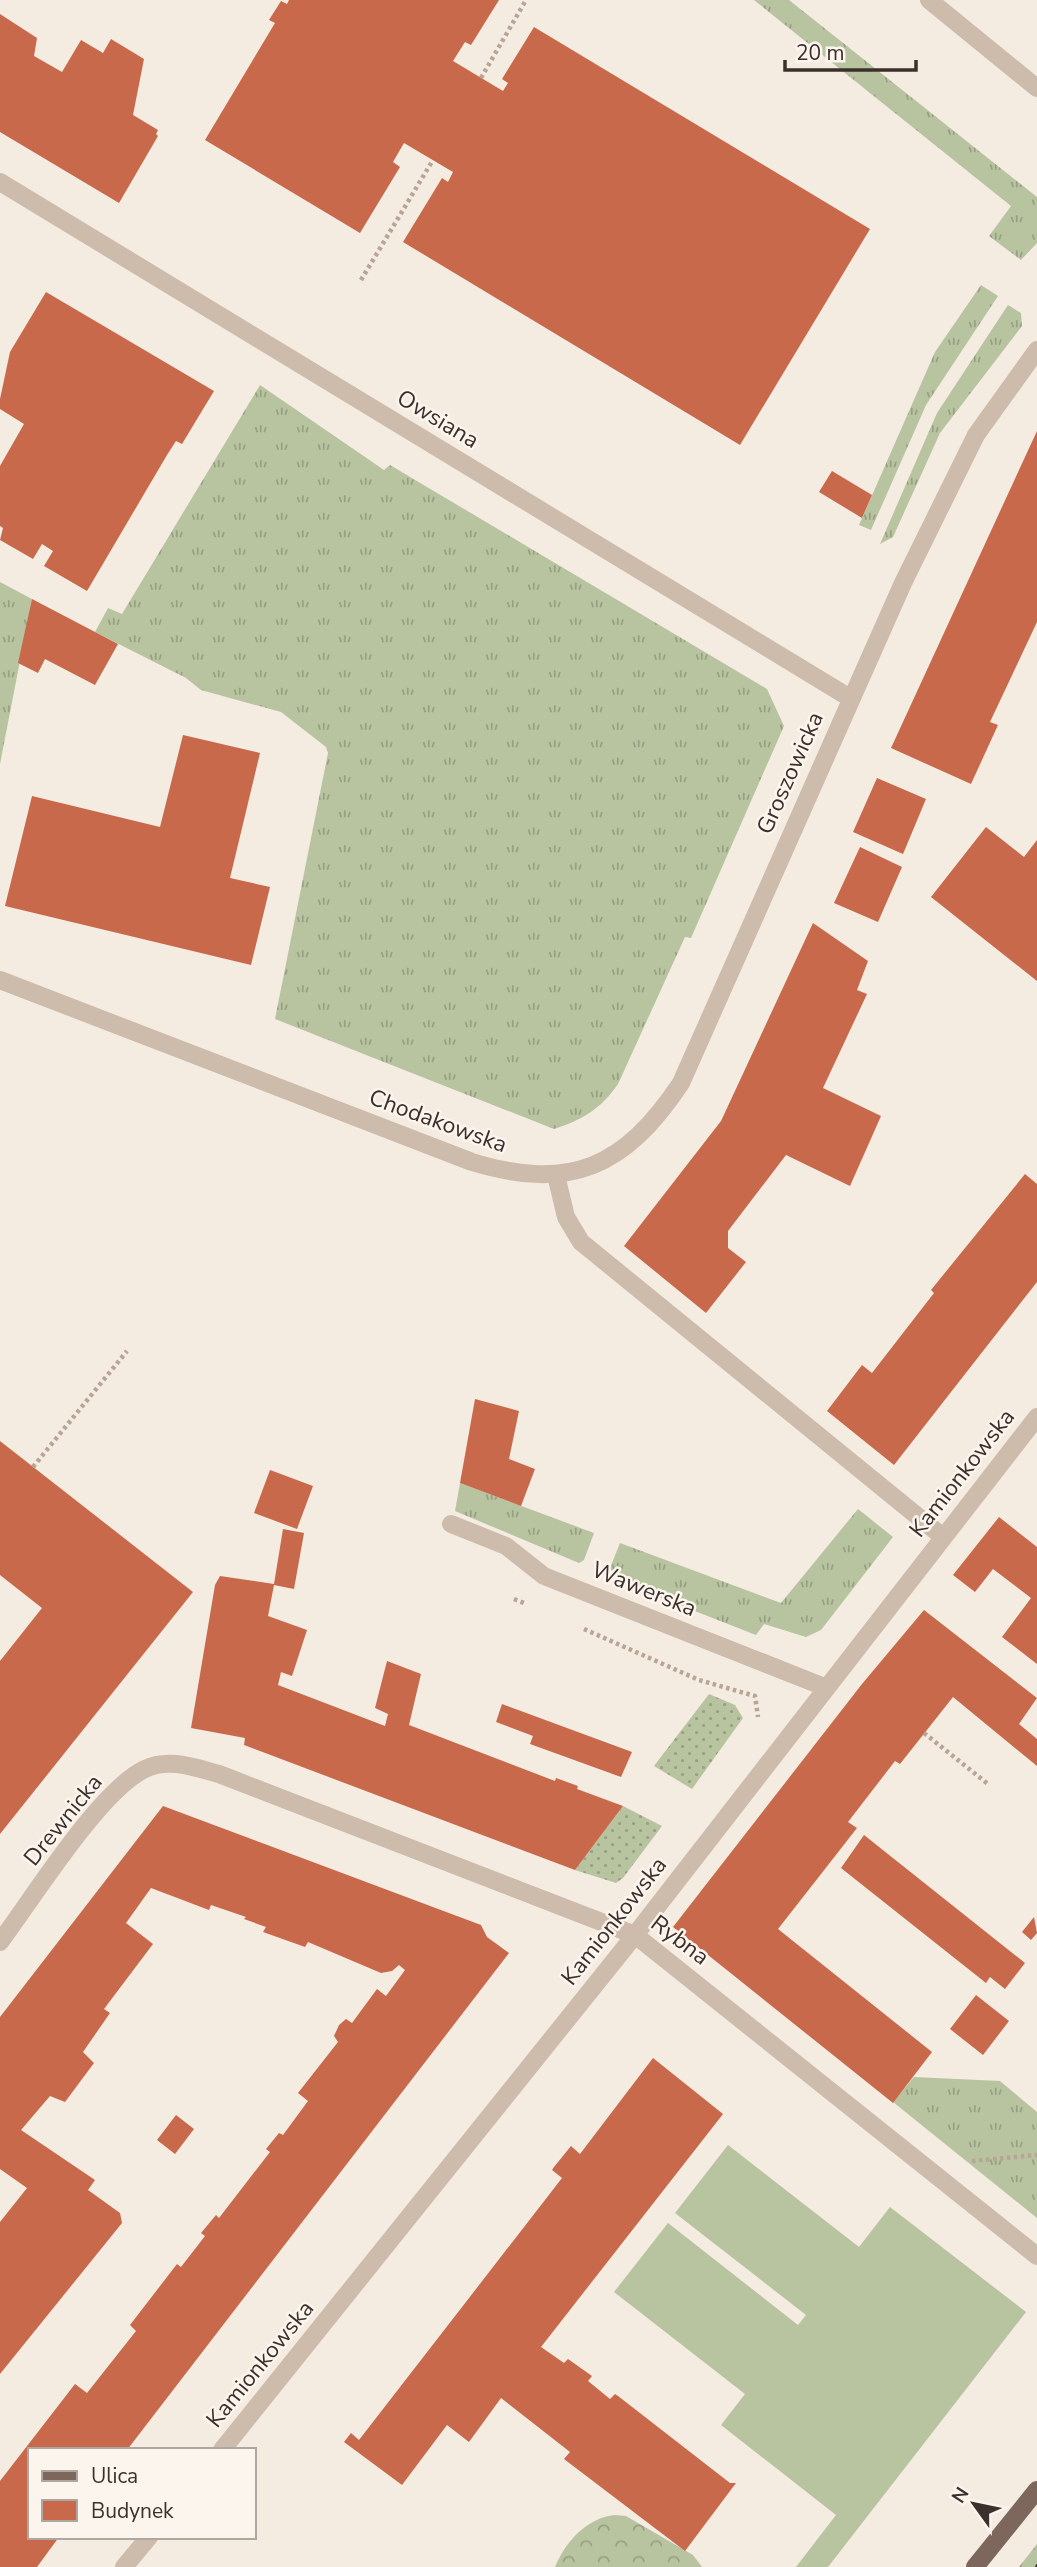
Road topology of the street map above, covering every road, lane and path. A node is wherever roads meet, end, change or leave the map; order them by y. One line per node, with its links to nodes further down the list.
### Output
1 (526, 0): 3 (path)
2 (929, 0): 4 (street)
3 (481, 78)
4 (1037, 88)
5 (433, 160): 7 (path)
6 (0, 182): 9 (street, Owsiana)
7 (361, 280)
8 (1037, 350): 9 (street, Groszowicka)
9 (850, 698): 11 (street, Groszowicka)
10 (0, 980): 11 (street, Chodakowska)
11 (556, 1175): 16 (street)
12 (127, 1351): 14 (path)
13 (1037, 1417): 16 (street, Kamionkowska)
14 (33, 1467)
15 (451, 1524): 20 (street, Wawerska)
16 (943, 1537): 20 (street, Kamionkowska)
17 (514, 1599): 18 (path)
18 (526, 1604)
19 (573, 1625): 21 (path)
20 (827, 1688): 25 (street, Kamionkowska)
21 (758, 1717)
22 (924, 1733): 24 (path)
23 (146, 1768): 25 (street, Rybna); 26 (street, Drewnicka)
24 (988, 1784)
25 (635, 1934): 29 (street, Rybna); 30 (street, Kamionkowska)
26 (0, 1942)
27 (1037, 2155): 28 (path)
28 (971, 2161)
29 (1037, 2256)
30 (224, 2448)
31 (1037, 2490): 34 (main road)
32 (147, 2539): 33 (street)
33 (124, 2567)
34 (975, 2567)

